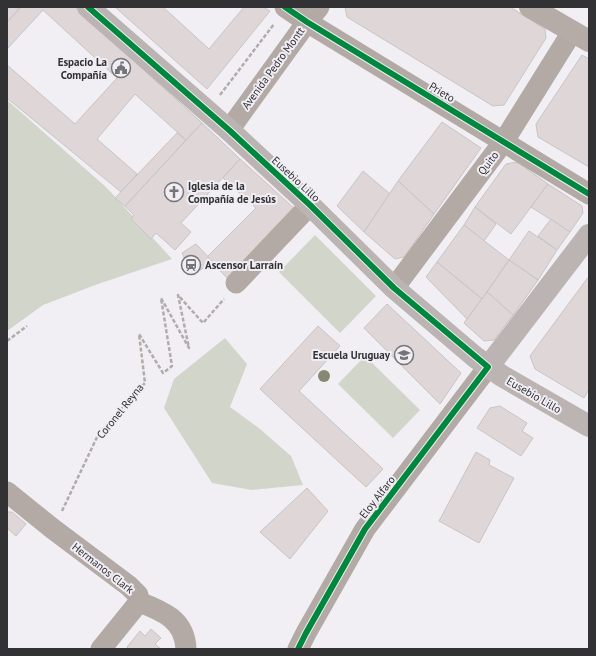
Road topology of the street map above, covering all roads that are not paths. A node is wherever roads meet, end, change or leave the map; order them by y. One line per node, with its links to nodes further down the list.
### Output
1 (88, 7): 6 (street, Eusebio Lillo)
2 (285, 7): 4 (street, Prieto)
3 (530, 7): 5 (main road)
4 (313, 14): 6 (street, Avenida Pedro Montt); 7 (street, Prieto)
5 (580, 37): 7 (street, Quito)
6 (229, 130): 9 (street, Eusebio Lillo)
7 (504, 141): 8 (street, Prieto); 12 (street, Quito)
8 (589, 194)
9 (310, 205): 11 (street); 12 (street, Eusebio Lillo)
10 (589, 235): 13 (street, Eloy Alfaro)
11 (236, 283)
12 (394, 288): 13 (street, Eusebio Lillo)
13 (488, 367): 14 (street, Eusebio Lillo); 19 (street, Eloy Alfaro)
14 (589, 426)
15 (7, 492): 16 (street, Hermanos Clark)
16 (139, 602): 17 (street); 18 (street, Hermanos Clark)
17 (101, 649)
18 (186, 649)
19 (298, 649)

